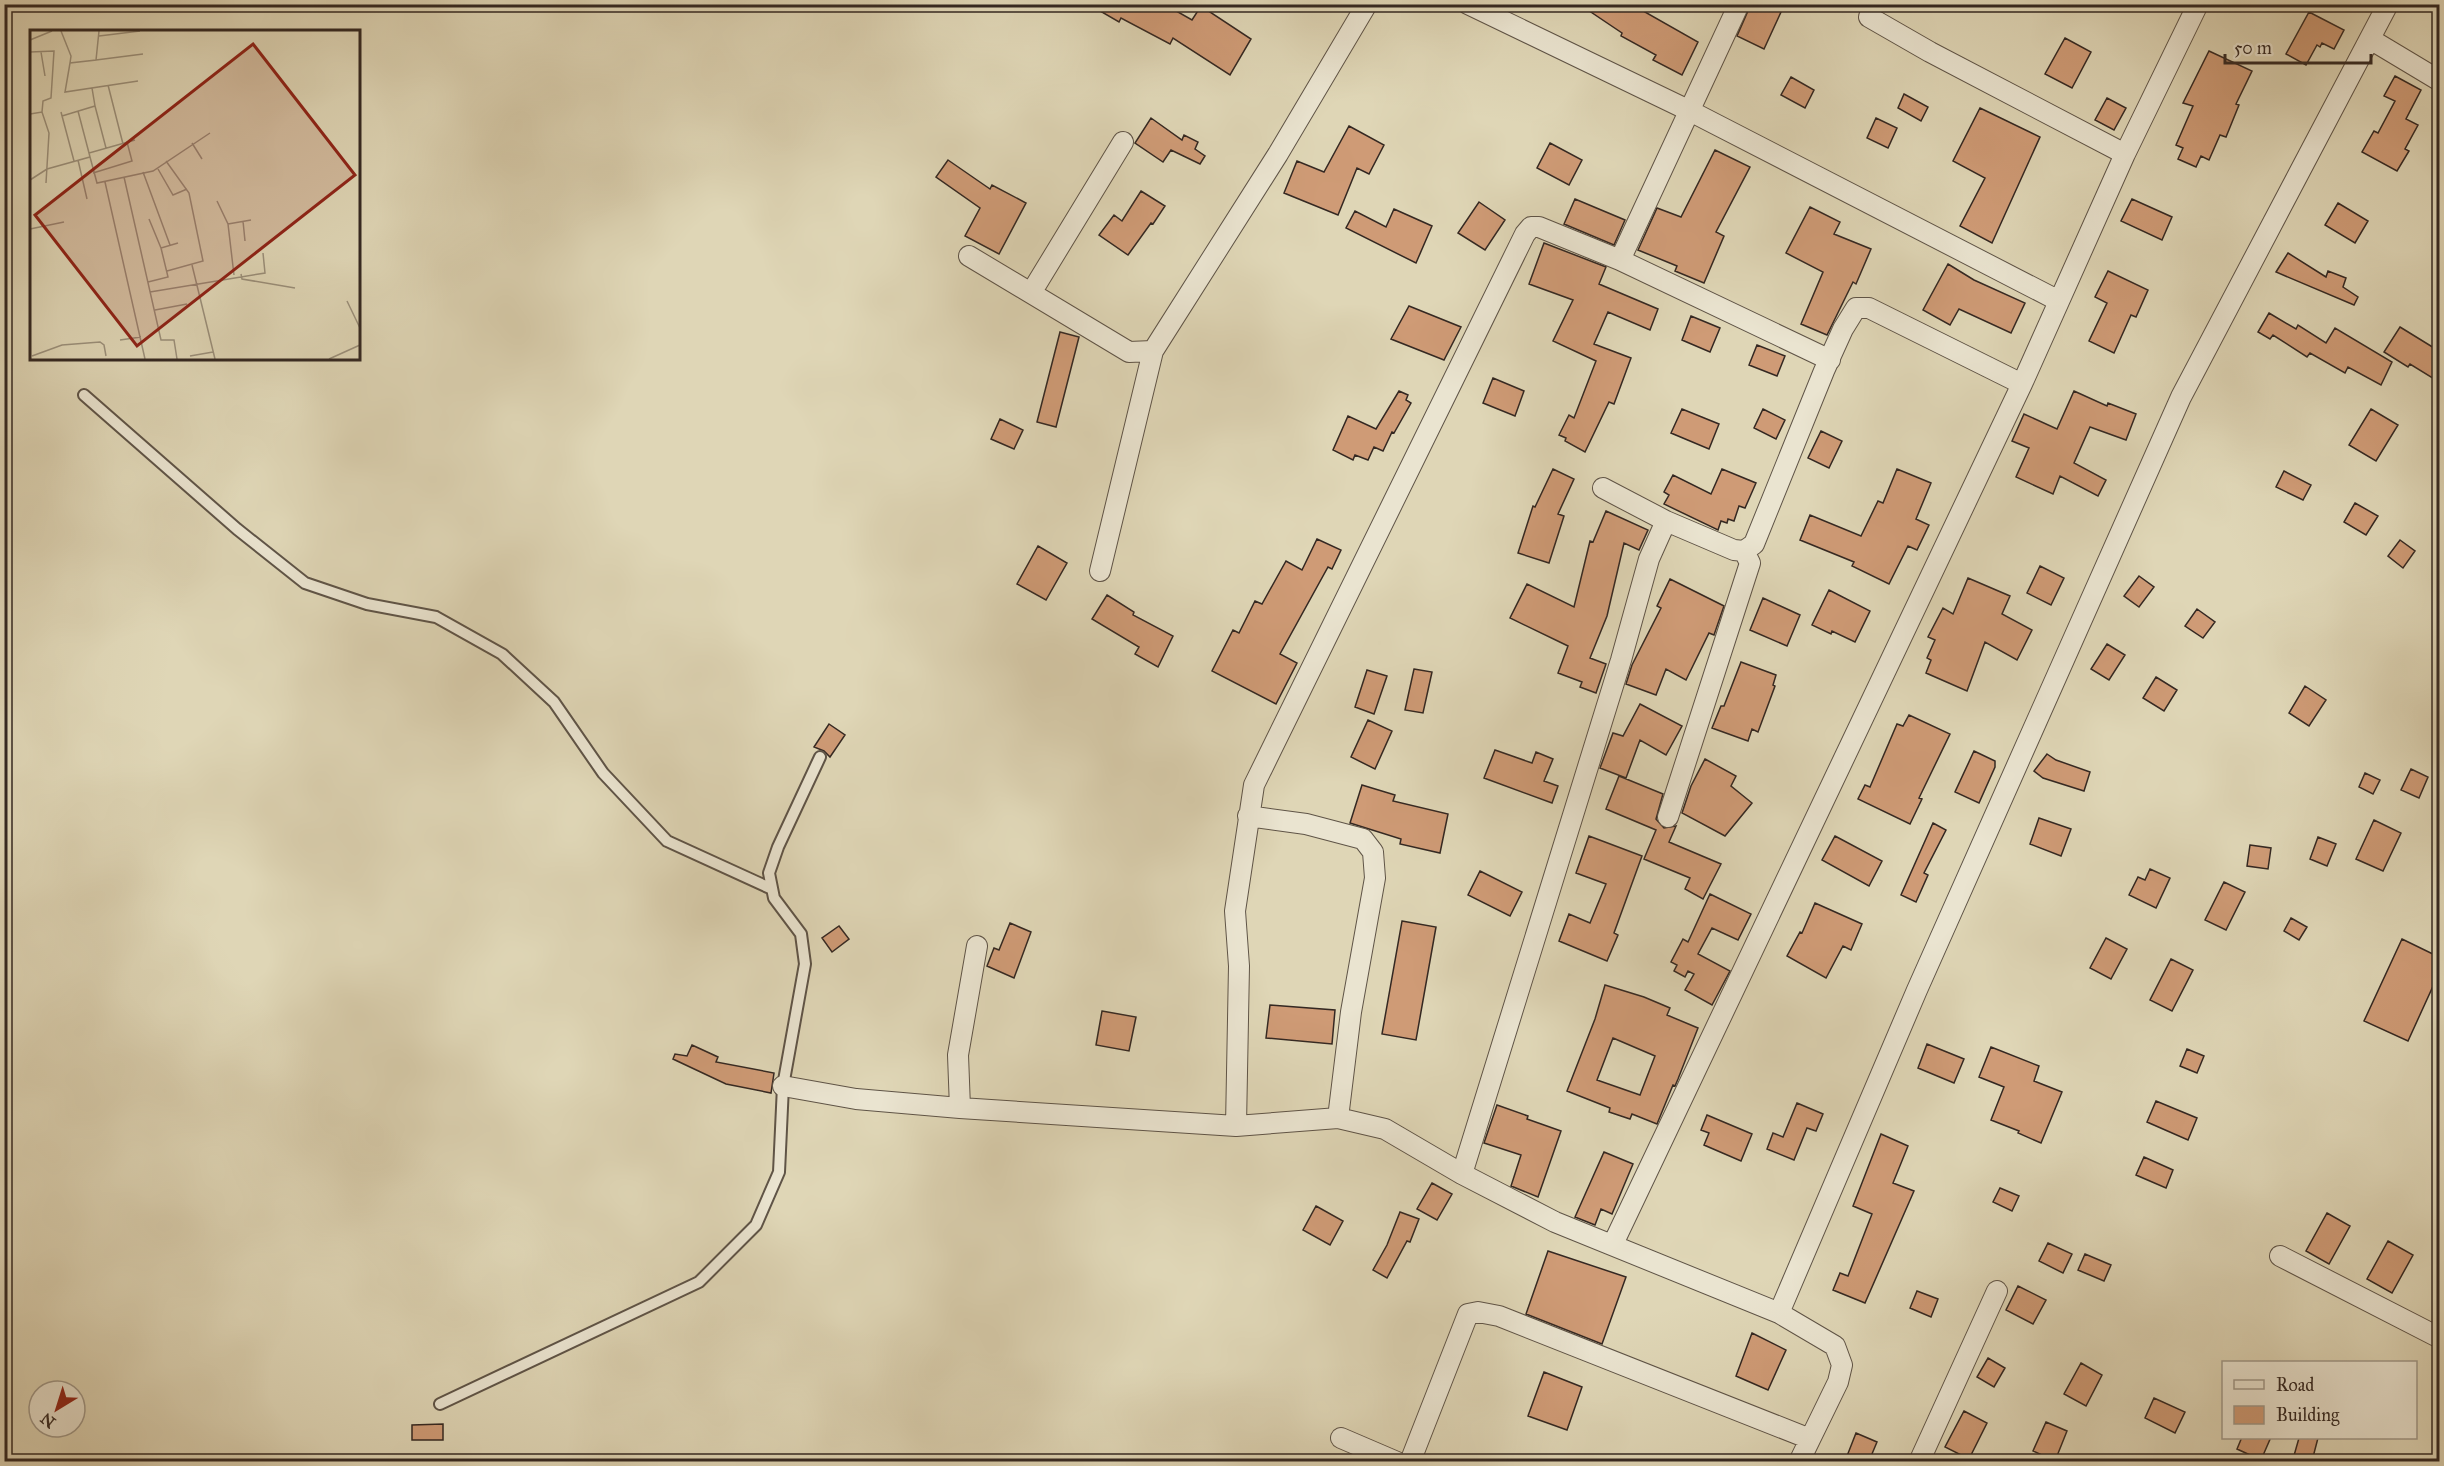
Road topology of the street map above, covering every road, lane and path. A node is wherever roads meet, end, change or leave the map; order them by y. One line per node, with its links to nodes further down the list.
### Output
1 (1367, 4): 16 (street)
2 (1468, 4): 9 (street)
3 (1739, 4): 9 (street)
4 (2198, 4): 11 (street)
5 (2388, 4): 7 (street)
6 (1869, 17): 11 (street)
7 (2370, 39): 8 (street); 37 (street)
8 (2439, 81)
9 (1690, 111): 13 (street); 15 (street)
10 (1123, 142): 14 (street)
11 (2125, 154): 15 (street)
12 (969, 256): 14 (street)
13 (1620, 260): 17 (street); 25 (street)
14 (1031, 293): 16 (street)
15 (2059, 301): 18 (street)
16 (1153, 351): 23 (street)
17 (1830, 360): 18 (street); 22 (street)
18 (2022, 384): 34 (street)
19 (84, 395): 27 (lane)
20 (1603, 488): 21 (street)
21 (1666, 521): 22 (street); 33 (street)
22 (1744, 551): 26 (street)
23 (1100, 571)
24 (820, 757): 27 (lane)
25 (1248, 816): 31 (street); 32 (street)
26 (1668, 817)
27 (772, 889): 29 (lane)
28 (977, 946): 30 (street)
29 (783, 1086): 30 (street); 39 (lane)
30 (960, 1108): 32 (street)
31 (1338, 1118): 32 (street); 33 (street)
32 (1236, 1126)
33 (1462, 1174): 34 (street)
34 (1613, 1244): 37 (street)
35 (2280, 1256): 38 (street)
36 (1997, 1291): 45 (street)
37 (1779, 1313): 41 (street)
38 (2439, 1338)
39 (440, 1404)
40 (1341, 1438): 42 (street)
41 (1810, 1439): 43 (street); 44 (street)
42 (1397, 1461)
43 (1410, 1461)
44 (1799, 1461)
45 (1918, 1461)

